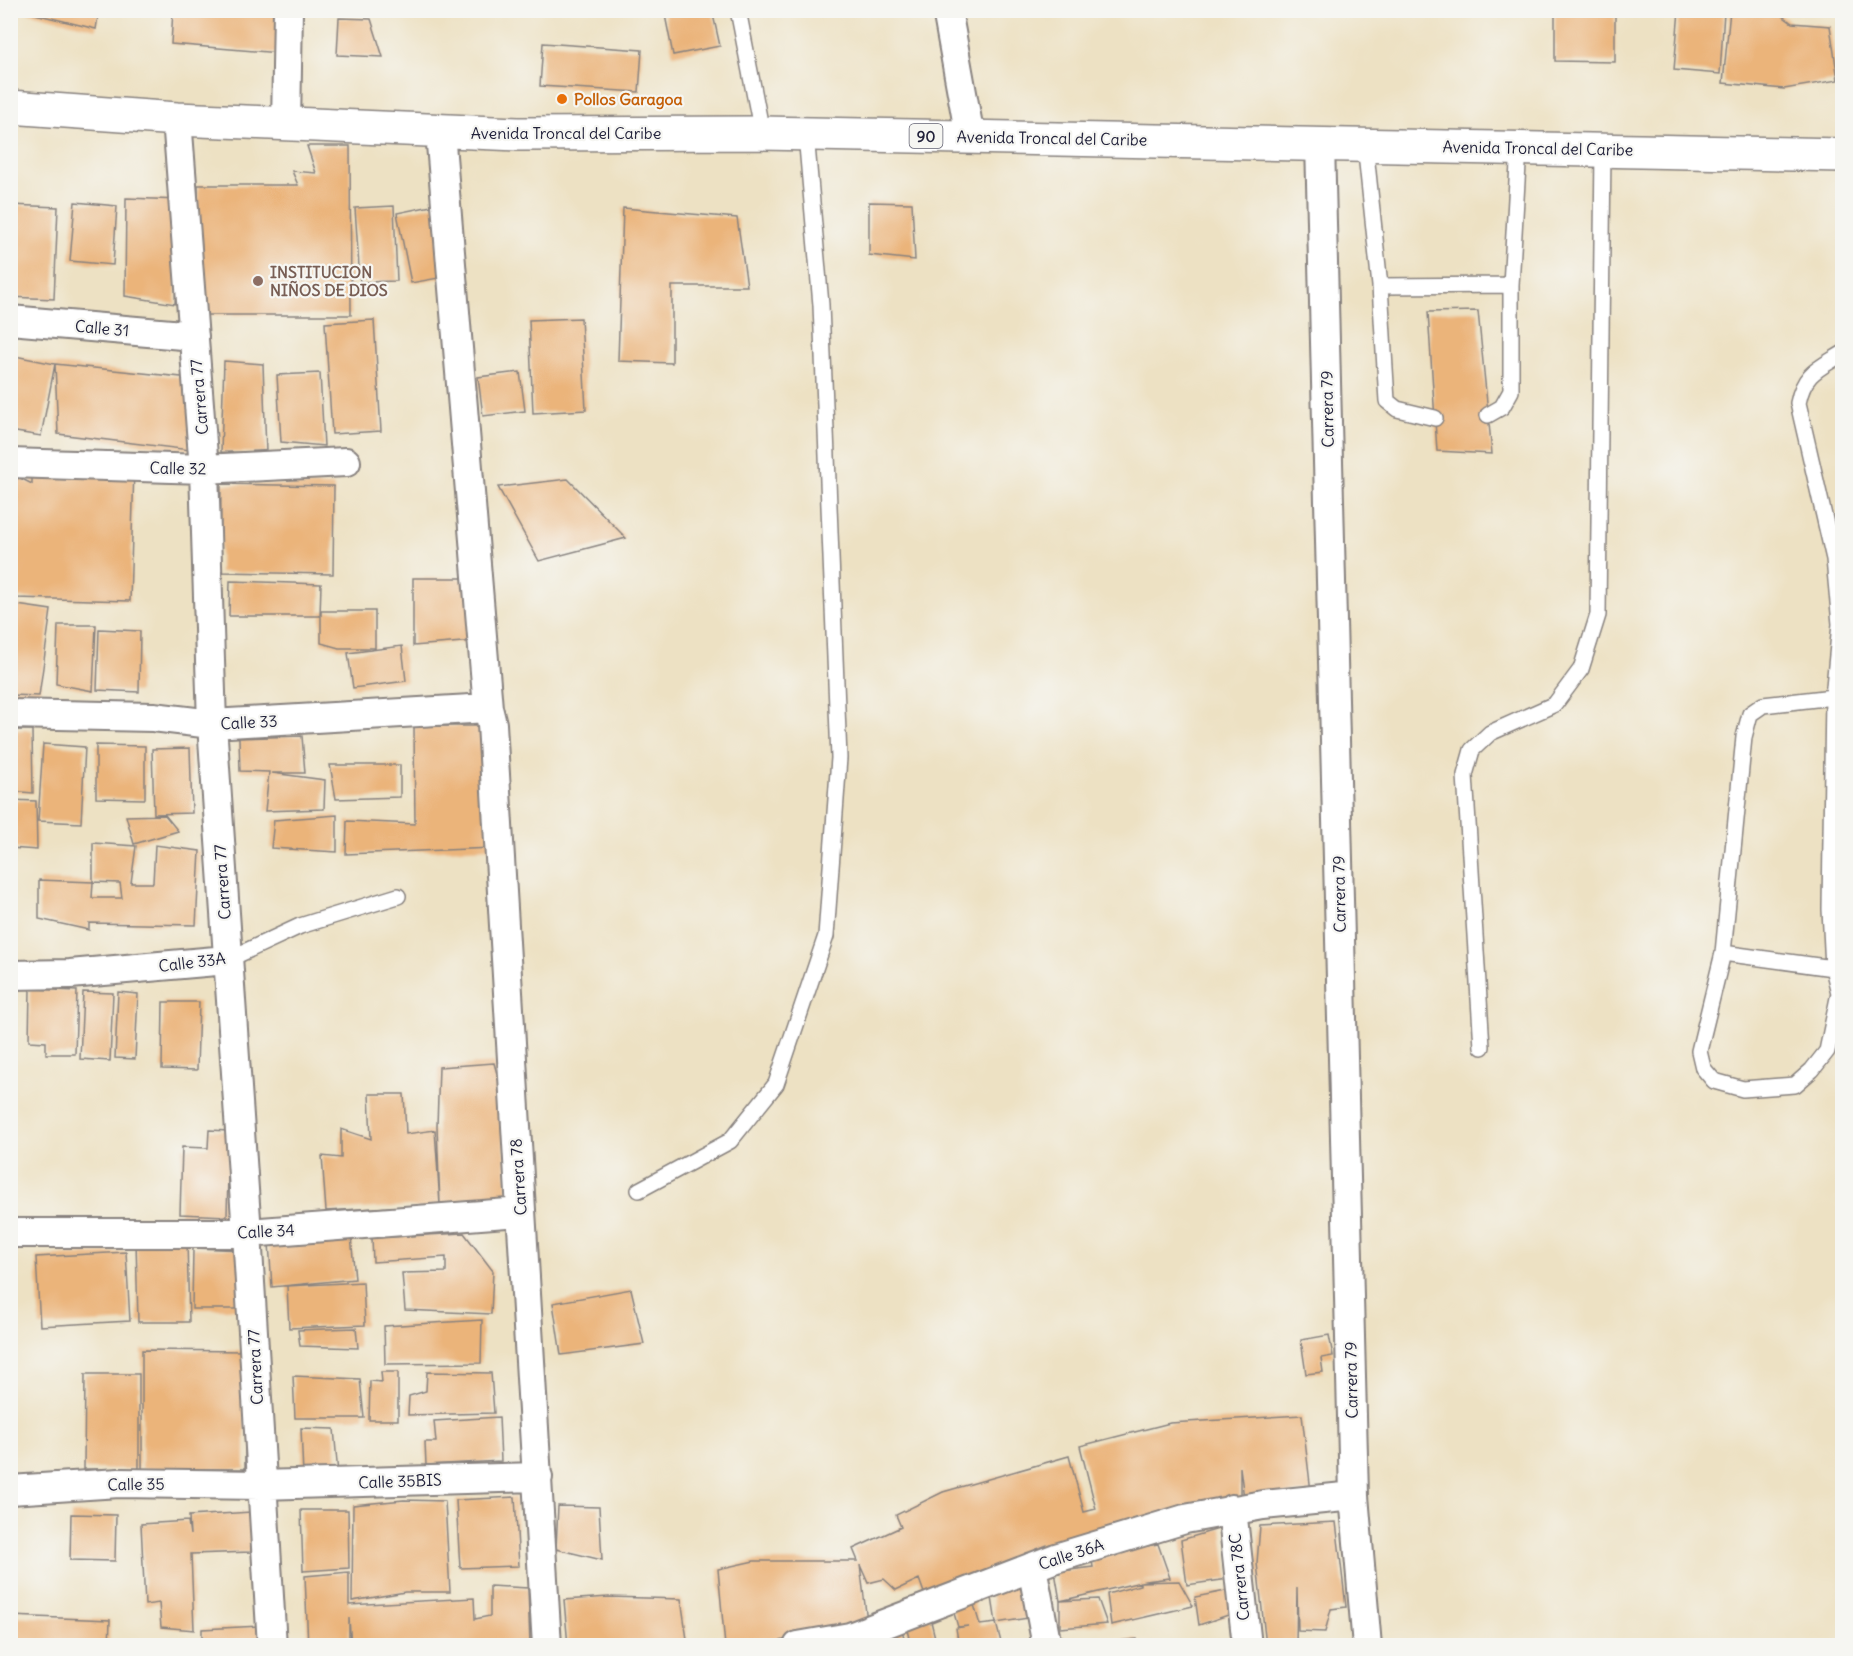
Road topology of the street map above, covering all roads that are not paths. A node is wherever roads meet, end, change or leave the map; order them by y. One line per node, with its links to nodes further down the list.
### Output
1 (288, 10): 6 (street)
2 (738, 10): 8 (lane)
3 (947, 10): 10 (street)
4 (10, 107): 5 (highway, Avenida Troncal del Caribe / 90)
5 (177, 119): 6 (highway, Avenida Troncal del Caribe / 90); 19 (street, Carrera 77)
6 (286, 125): 7 (highway, Avenida Troncal del Caribe / 90)
7 (440, 132): 8 (highway, Avenida Troncal del Caribe / 90); 27 (street, Carrera 78)
8 (762, 133): 9 (highway, Avenida Troncal del Caribe / 90)
9 (806, 134): 10 (highway, Avenida Troncal del Caribe / 90); 36 (lane)
10 (970, 137): 11 (highway, Avenida Troncal del Caribe / 90)
11 (1320, 143): 12 (highway, Avenida Troncal del Caribe / 90); 43 (street, Carrera 79)
12 (1365, 144): 13 (highway, Avenida Troncal del Caribe / 90); 17 (lane)
13 (1519, 147): 14 (highway, Avenida Troncal del Caribe / 90); 16 (lane)
14 (1603, 149): 15 (highway, Avenida Troncal del Caribe / 90); 35 (lane)
15 (1842, 155)
16 (1511, 285): 17 (lane); 21 (lane)
17 (1380, 286): 22 (lane)
18 (10, 320): 19 (street, Calle 31)
19 (194, 336): 25 (street, Carrera 77)
20 (1842, 354): 26 (lane)
21 (1488, 415)
22 (1435, 418)
23 (346, 462): 25 (street, Calle 32)
24 (10, 463): 25 (street, Calle 32)
25 (204, 469): 29 (street, Carrera 77)
26 (1833, 697): 31 (lane); 33 (lane)
27 (488, 708): 29 (street, Calle 33); 37 (street, Carrera 78)
28 (10, 714): 29 (street, Calle 33)
29 (212, 724): 32 (street, Carrera 77)
30 (398, 896): 32 (lane, Calle 33A)
31 (1723, 953): 33 (lane); 33 (lane)
32 (227, 960): 34 (street, Calle 33A); 39 (street, Carrera 77)
33 (1833, 968)
34 (10, 975)
35 (1482, 1047)
36 (639, 1190)
37 (520, 1212): 39 (street, Calle 34); 40 (street, Carrera 78)
38 (10, 1233): 39 (street, Calle 34)
39 (248, 1233): 41 (street, Carrera 77)
40 (538, 1477): 41 (street, Calle 35BIS); 48 (street, Carrera 78)
41 (261, 1485): 42 (street, Calle 35); 47 (street, Carrera 77)
42 (10, 1490)
43 (1354, 1496): 44 (street, Calle 36A); 52 (street, Carrera 79)
44 (1232, 1509): 45 (street, Calle 36A); 51 (street, Carrera 78C)
45 (1032, 1567): 46 (street, Calle 36A); 50 (street)
46 (851, 1641): 49 (street, Calle 36A)
47 (272, 1646)
48 (547, 1646)
49 (798, 1646)
50 (1047, 1646)
51 (1247, 1646)
52 (1367, 1646)

